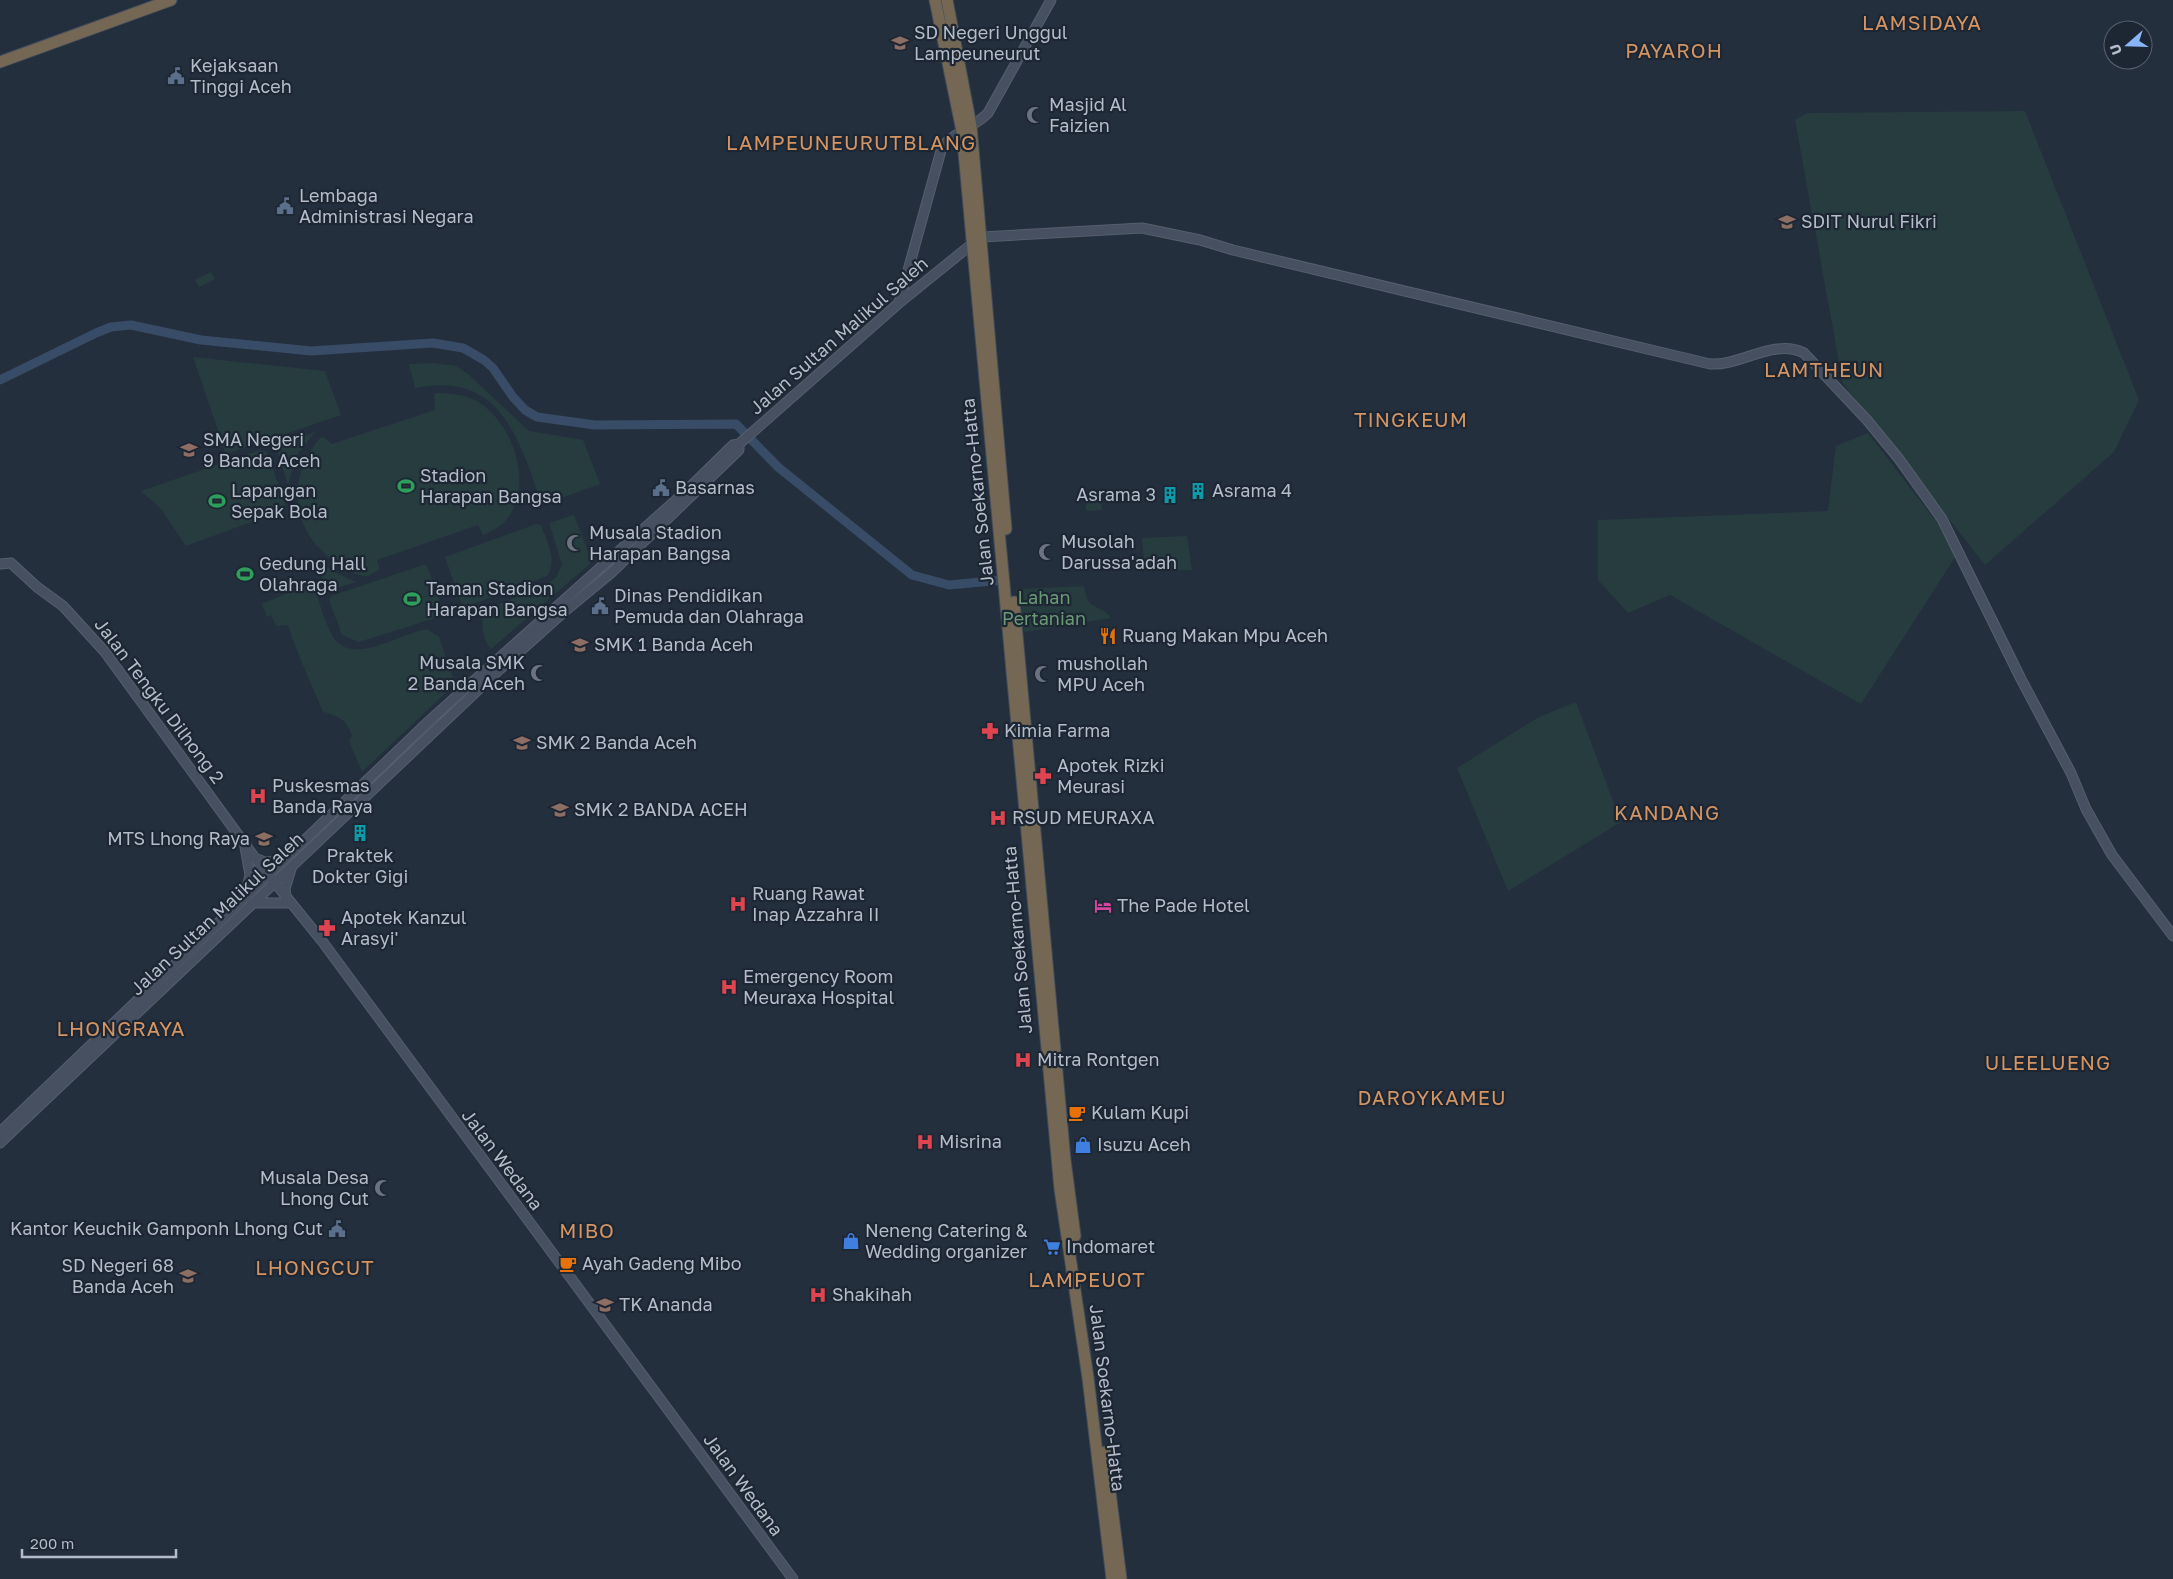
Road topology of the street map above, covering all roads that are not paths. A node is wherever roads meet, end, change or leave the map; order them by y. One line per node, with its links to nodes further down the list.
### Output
1 (152, 0): 6 (highway)
2 (171, 0): 6 (highway)
3 (935, 0): 9 (highway, Jalan Soekarno-Hatta)
4 (947, 0): 9 (highway, Jalan Soekarno-Hatta)
5 (1051, 0): 9 (main road)
6 (76, 32): 7 (highway); 8 (highway)
7 (0, 54)
8 (0, 62)
9 (966, 128): 10 (highway, Jalan Soekarno-Hatta); 11 (highway, Jalan Soekarno-Hatta); 12 (main road)
10 (982, 237): 13 (highway, Jalan Soekarno-Hatta); 29 (main road)
11 (972, 244): 12 (main road, Jalan Sultan Malikul Saleh); 13 (highway, Jalan Soekarno-Hatta)
12 (899, 303): 14 (main road, Jalan Sultan Malikul Saleh)
13 (983, 321): 30 (highway, Jalan Soekarno-Hatta)
14 (740, 443): 15 (main road, Jalan Sultan Malikul Saleh); 16 (main road, Jalan Sultan Malikul Saleh)
15 (633, 537): 16 (main road); 18 (main road, Jalan Sultan Malikul Saleh)
16 (640, 545): 18 (main road, Jalan Sultan Malikul Saleh)
17 (0, 564): 22 (main road, Jalan Tengku Dilhong 2)
18 (561, 608): 19 (main road, Jalan Sultan Malikul Saleh); 20 (main road, Jalan Sultan Malikul Saleh)
19 (430, 720): 20 (main road); 21 (main road, Jalan Sultan Malikul Saleh)
20 (437, 727): 21 (main road, Jalan Sultan Malikul Saleh)
21 (372, 783): 24 (main road, Jalan Sultan Malikul Saleh); 25 (main road, Jalan Sultan Malikul Saleh)
22 (243, 842): 23 (main road, Jalan Tengku Dilhong 2); 27 (main road)
23 (255, 858): 24 (main road); 26 (main road, Jalan Tengku Dilhong 2)
24 (282, 861): 26 (main road, Jalan Sultan Malikul Saleh)
25 (292, 865): 26 (main road, Jalan Sultan Malikul Saleh); 28 (main road)
26 (270, 878): 27 (main road, Jalan Sultan Malikul Saleh); 28 (main road, Jalan Wedana)
27 (248, 900): 28 (main road); 31 (main road, Jalan Sultan Malikul Saleh); 32 (main road, Jalan Sultan Malikul Saleh)
28 (289, 900): 33 (main road, Jalan Wedana)
29 (2173, 936)
30 (1056, 1111): 34 (highway, Jalan Soekarno-Hatta); 35 (highway, Jalan Soekarno-Hatta)
31 (0, 1132)
32 (0, 1143)
33 (793, 1579)
34 (1112, 1579)
35 (1121, 1579)

